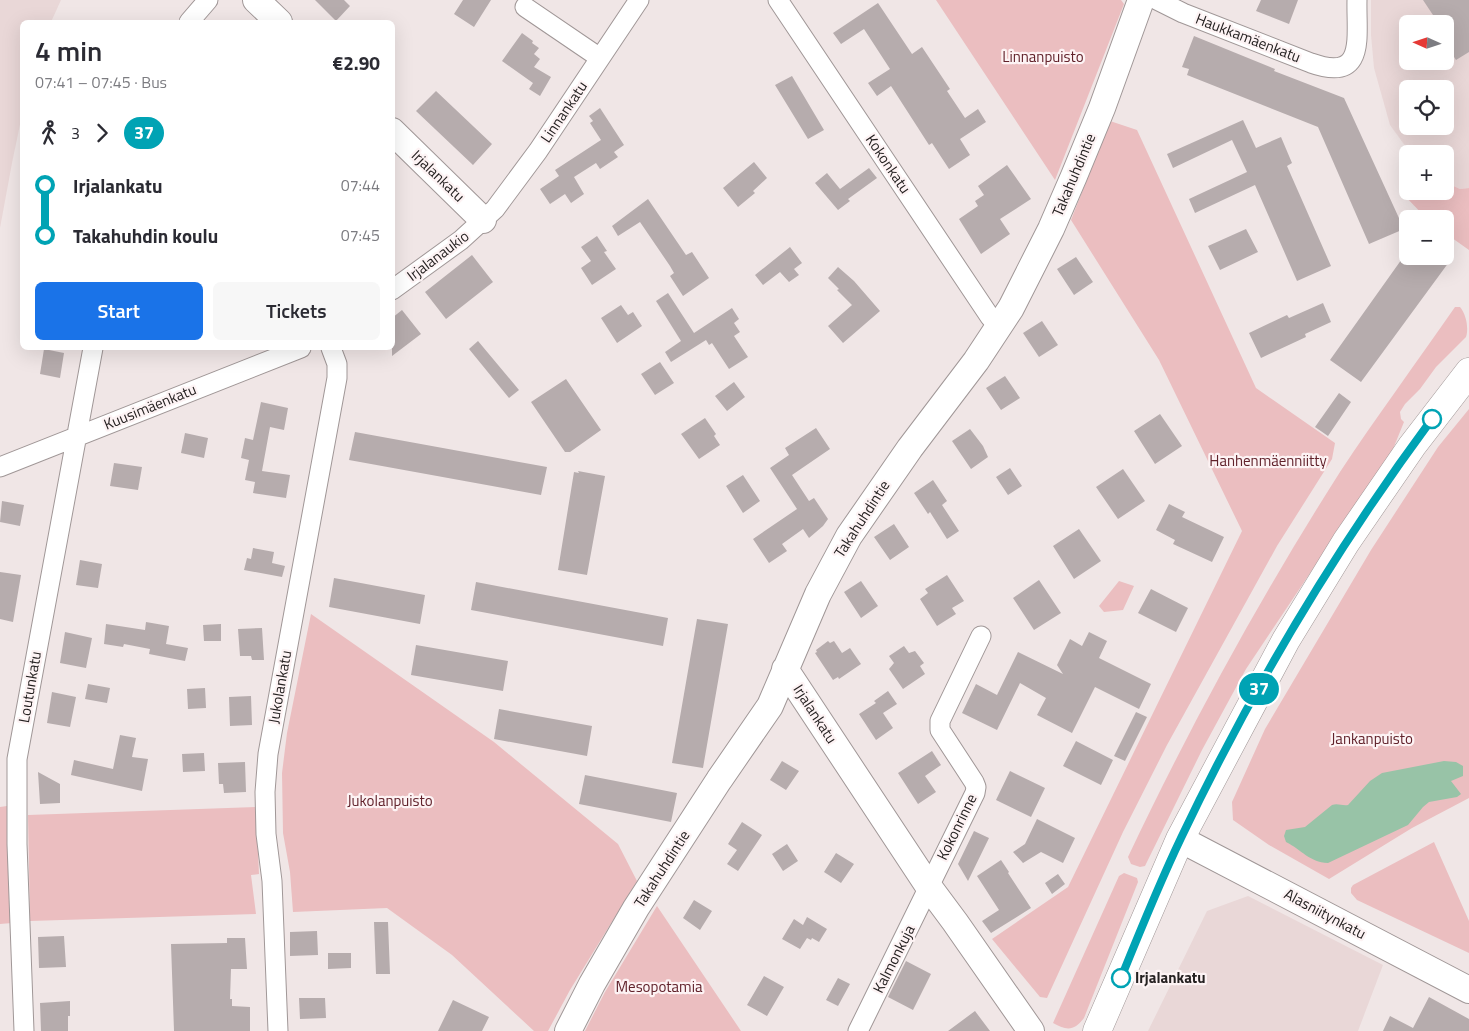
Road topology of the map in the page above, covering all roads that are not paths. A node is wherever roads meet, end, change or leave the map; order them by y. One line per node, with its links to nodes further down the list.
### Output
1 (208, 0): 9 (street)
2 (256, 0): 10 (street)
3 (639, 0): 11 (street, Linnankatu)
4 (778, 0): 15 (street, Kokonkatu)
5 (1141, 0): 15 (street, Takahuhdintie)
6 (1157, 0): 7 (street, Haukkamäenkatu)
7 (1357, 0)
8 (525, 7): 11 (street)
9 (191, 20)
10 (277, 20)
11 (600, 58): 13 (street, Linnankatu)
12 (395, 134): 13 (street, Irjalankatu)
13 (483, 220): 14 (street, Irjalanaukio)
14 (395, 288)
15 (999, 327): 23 (street, Takahuhdintie)
16 (93, 350): 20 (street, Loutunkatu)
17 (296, 350): 20 (street, Kuusimäenkatu)
18 (331, 350): 28 (street, Jukolankatu)
19 (1469, 372): 24 (main road)
20 (76, 437): 21 (street, Kuusimäenkatu); 27 (street, Loutunkatu)
21 (0, 467)
22 (982, 636): 25 (street, Kokonrinne)
23 (785, 669): 25 (street, Irjalankatu); 29 (street, Takahuhdintie)
24 (1180, 840): 26 (street, Alasniitynkatu); 32 (main road)
25 (929, 887): 30 (street, Kalmonkuja); 31 (street, Irjalankatu)
26 (1469, 990)
27 (24, 1031)
28 (278, 1031)
29 (568, 1031)
30 (858, 1031)
31 (1031, 1031)
32 (1097, 1031)

